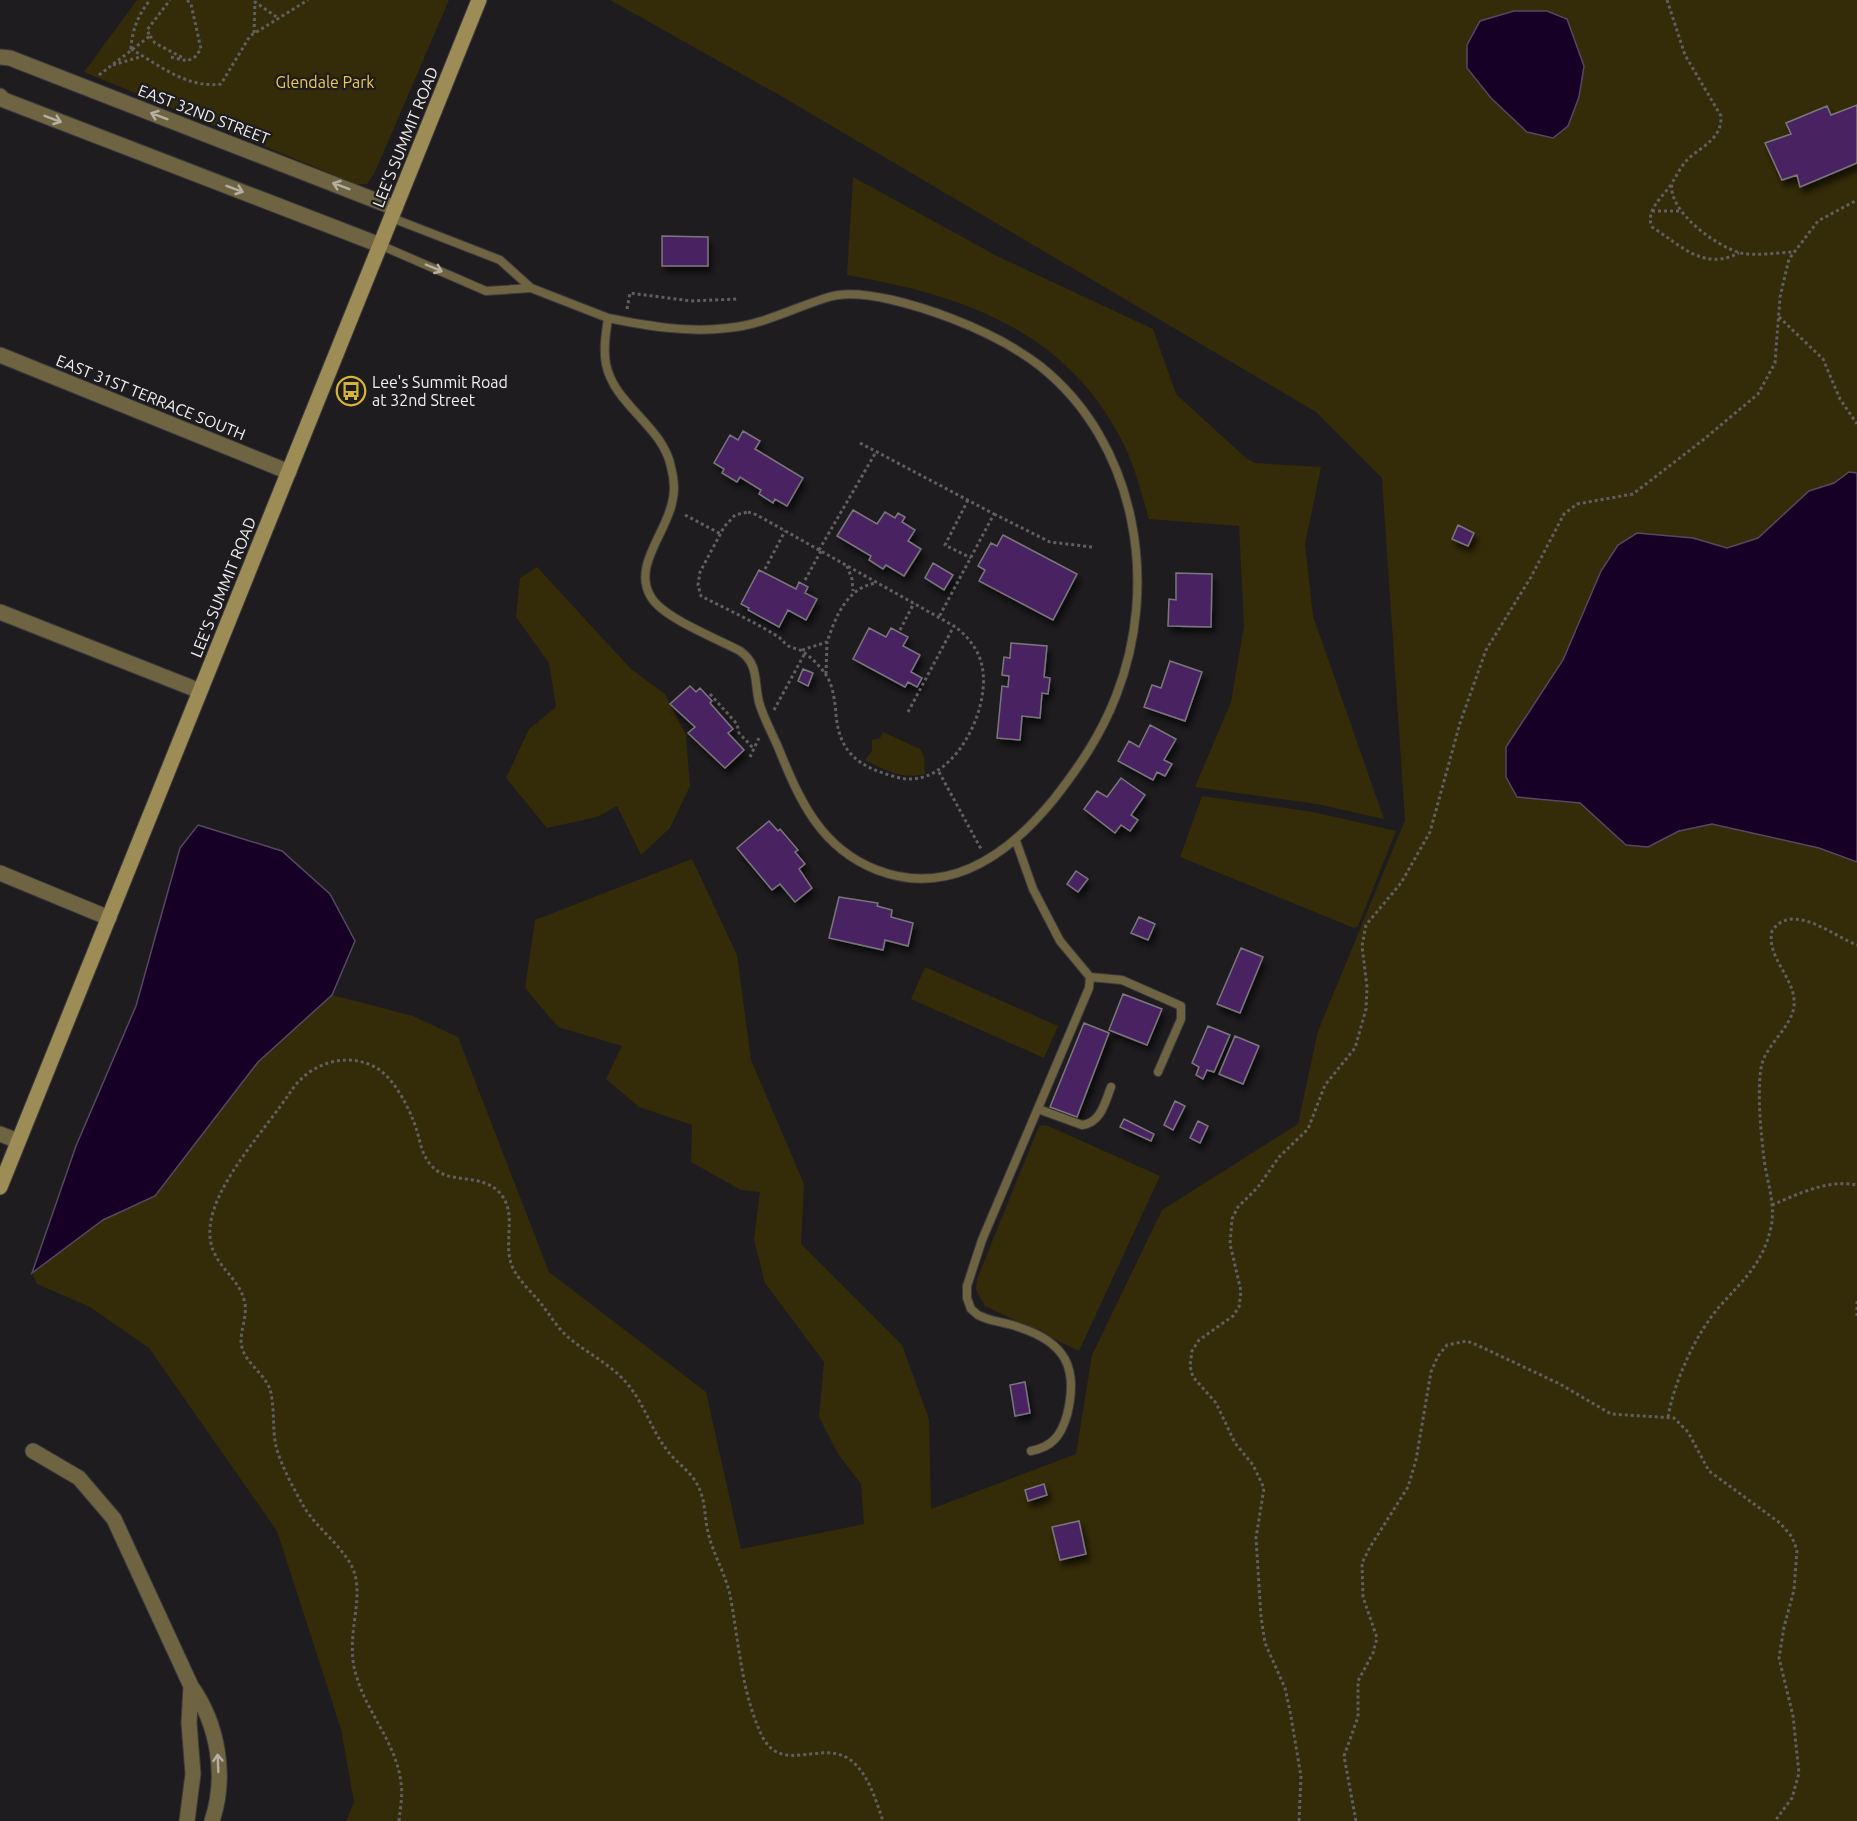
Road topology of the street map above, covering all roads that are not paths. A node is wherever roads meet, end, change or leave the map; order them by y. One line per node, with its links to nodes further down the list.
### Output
1 (479, 0): 4 (main road, LEE'S SUMMIT ROAD)
2 (0, 57): 4 (street, EAST 32ND STREET, one-way to 2)
3 (0, 96): 5 (street, one-way to 5)
4 (394, 213): 5 (main road, LEE'S SUMMIT ROAD); 6 (lane)
5 (380, 245): 6 (lane, one-way to 6); 9 (main road, LEE'S SUMMIT ROAD)
6 (531, 288): 7 (lane)
7 (608, 318): 12 (lane); 12 (lane)
8 (0, 355): 9 (street, EAST 31ST TERRACE SOUTH)
9 (289, 472): 11 (main road, LEE'S SUMMIT ROAD)
10 (0, 612): 11 (street)
11 (200, 691): 14 (main road, LEE'S SUMMIT ROAD)
12 (1016, 841): 15 (lane)
13 (0, 873): 14 (street)
14 (109, 918): 20 (main road, LEE'S SUMMIT ROAD)
15 (1090, 977): 16 (lane); 18 (lane)
16 (1158, 1072)
17 (1111, 1087): 18 (lane)
18 (1038, 1108): 23 (lane)
19 (0, 1134): 20 (street)
20 (18, 1141): 21 (main road, LEE'S SUMMIT ROAD)
21 (0, 1187)
22 (33, 1451): 24 (street)
23 (1031, 1451)
24 (191, 1686): 25 (street); 26 (street, one-way to 24)
25 (187, 1821)
26 (212, 1821)

